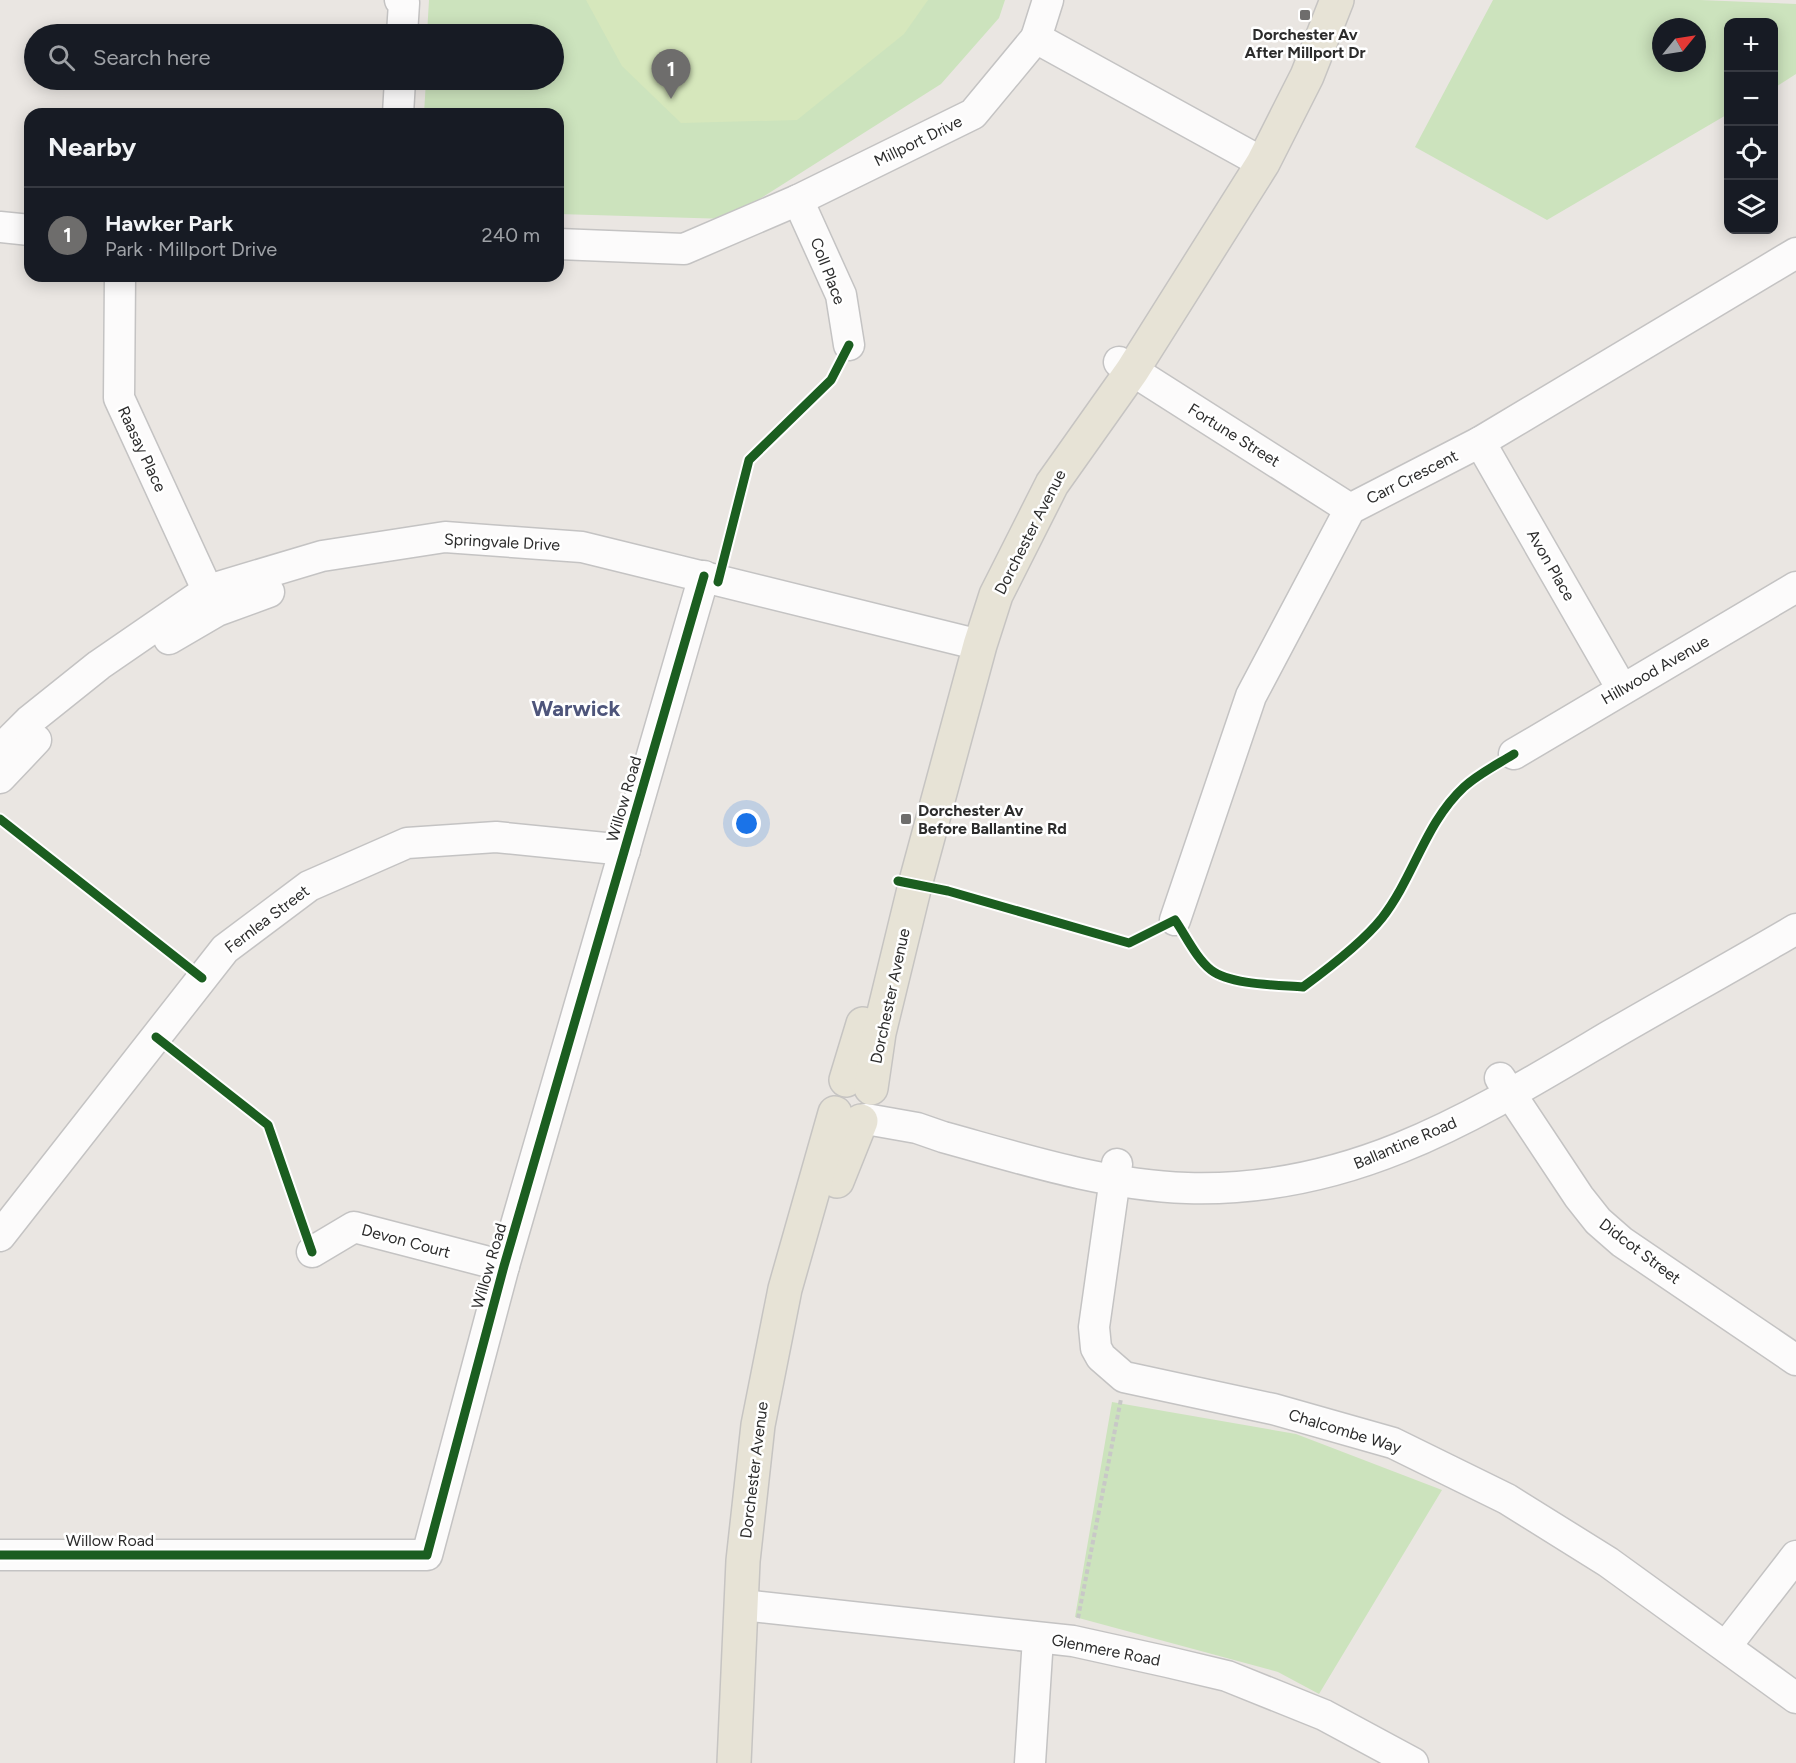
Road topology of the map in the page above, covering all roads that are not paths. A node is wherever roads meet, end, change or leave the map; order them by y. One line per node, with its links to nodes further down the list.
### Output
1 (400, 0): 5 (street)
2 (1047, 0): 6 (street)
3 (1318, 0): 9 (main road, Dorchester Avenue)
4 (1337, 0): 9 (main road, Dorchester Avenue)
5 (403, 24)
6 (1036, 38): 9 (street); 10 (street, Millport Drive)
7 (399, 90): 8 (street)
8 (398, 108)
9 (1255, 158): 17 (main road, Dorchester Avenue)
10 (798, 200): 13 (street, Millport Drive); 16 (street, Coll Place)
11 (0, 227): 12 (street)
12 (24, 229)
13 (564, 244)
14 (1796, 253): 18 (street, Carr Crescent)
15 (120, 282): 22 (street, Raasay Place)
16 (849, 345)
17 (1125, 366): 19 (street, Fortune Street); 23 (main road, Dorchester Avenue)
18 (1480, 442): 19 (street, Carr Crescent); 24 (street, Avon Place)
19 (1350, 509): 30 (street, Carr Crescent)
20 (701, 585): 22 (street, Springvale Drive); 23 (street, Springvale Drive); 28 (street, Willow Road)
21 (1796, 587): 24 (street, Hillwood Avenue)
22 (212, 600): 25 (street, Springvale Drive); 27 (street, Springvale Drive)
23 (968, 651): 33 (main road, Dorchester Avenue)
24 (1622, 689): 26 (street, Hillwood Avenue)
25 (0, 750)
26 (1514, 754)
27 (0, 778)
28 (625, 850): 35 (street, Fernlea Street); 37 (street, Willow Road)
29 (1796, 909): 32 (street, Ballantine Road)
30 (1175, 920)
31 (1796, 929): 32 (street, Ballantine Road)
32 (1506, 1086): 34 (street, Ballantine Road); 38 (street, Didcot Street)
33 (859, 1103): 34 (street, Ballantine Road); 41 (main road, Dorchester Avenue)
34 (1115, 1173): 43 (street, Chalcombe Way)
35 (0, 1236)
36 (312, 1252): 37 (street, Devon Court)
37 (504, 1266): 39 (street, Willow Road)
38 (1796, 1360)
39 (0, 1555)
40 (1796, 1556): 43 (street)
41 (751, 1606): 42 (street, Glenmere Road); 45 (main road, Dorchester Avenue); 46 (main road, Dorchester Avenue)
42 (1038, 1638): 47 (street); 48 (street, Glenmere Road)
43 (1727, 1645): 44 (street, Chalcombe Way)
44 (1796, 1698)
45 (734, 1763)
46 (750, 1763)
47 (1030, 1763)
48 (1413, 1763)

